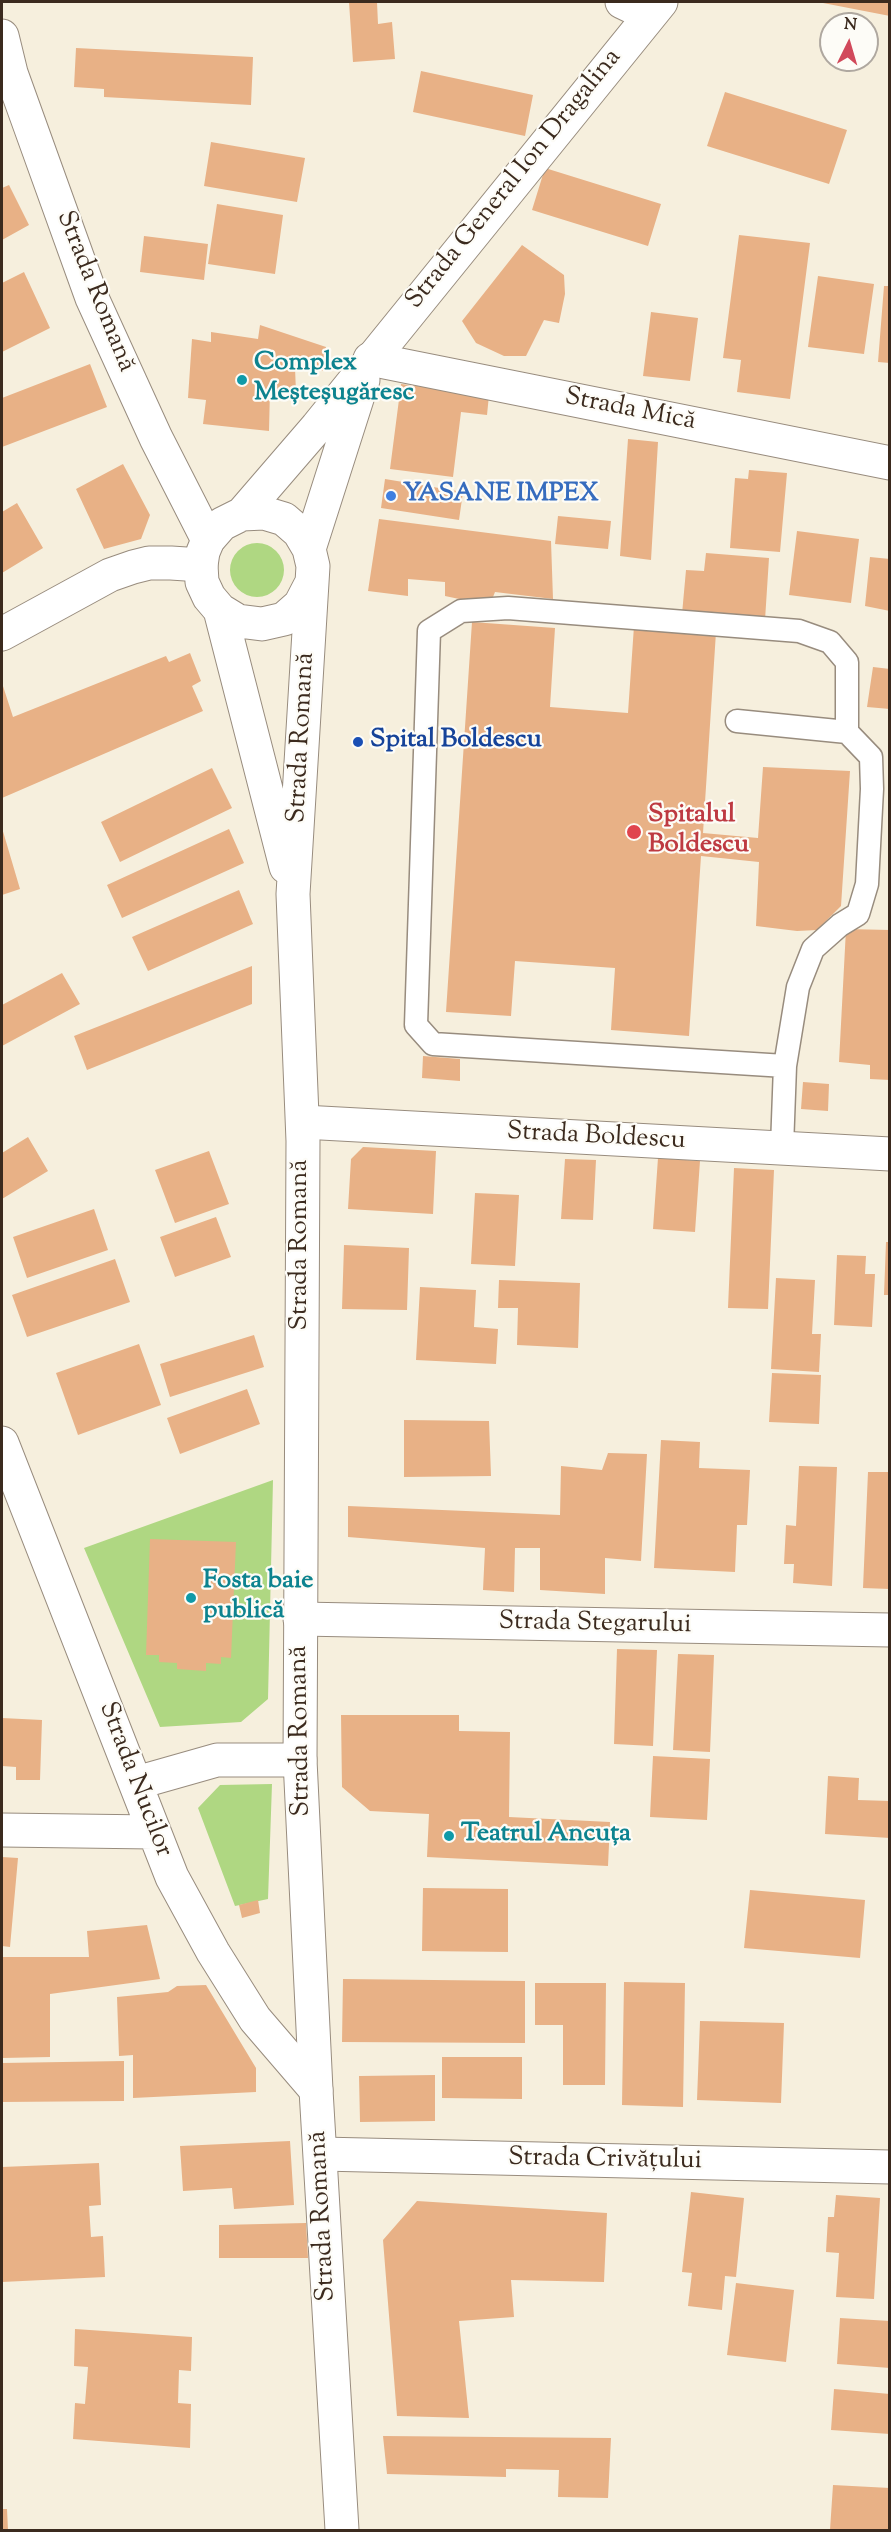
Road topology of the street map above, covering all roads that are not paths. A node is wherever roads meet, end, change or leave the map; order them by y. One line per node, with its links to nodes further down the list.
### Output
1 (644, 6): 3 (street, Strada General Ion Dragalina)
2 (2, 36): 7 (street, Strada Romană)
3 (370, 359): 4 (street, Strada Mică); 5 (street, Strada General Ion Dragalina); 6 (street, Strada General Ion Dragalina)
4 (890, 463)
5 (242, 514): 6 (street); 7 (street)
6 (309, 549): 8 (street)
7 (204, 553): 9 (street); 10 (street)
8 (312, 582): 9 (street); 13 (street, Strada Romană)
9 (220, 610): 13 (street, Strada Romană)
10 (2, 634)
11 (737, 721): 12 (lane)
12 (847, 732): 14 (lane); 14 (lane)
13 (293, 894): 15 (street, Strada Romană)
14 (784, 1066): 16 (lane)
15 (303, 1122): 16 (street, Strada Boldescu); 19 (street, Strada Romană)
16 (782, 1147): 17 (street, Strada Boldescu)
17 (890, 1154)
18 (3, 1452): 22 (street, Strada Nucilor)
19 (300, 1619): 20 (street, Strada Stegarului); 21 (street, Strada Romană)
20 (890, 1630)
21 (300, 1760): 22 (street); 25 (street, Strada Romană)
22 (136, 1784): 24 (street, Strada Nucilor)
23 (2, 1830): 24 (street)
24 (153, 1832): 25 (street, Strada Nucilor)
25 (316, 2090): 26 (street, Strada Romană)
26 (321, 2154): 27 (street, Strada Crivățului); 28 (street, Strada Romană)
27 (890, 2167)
28 (342, 2530)

